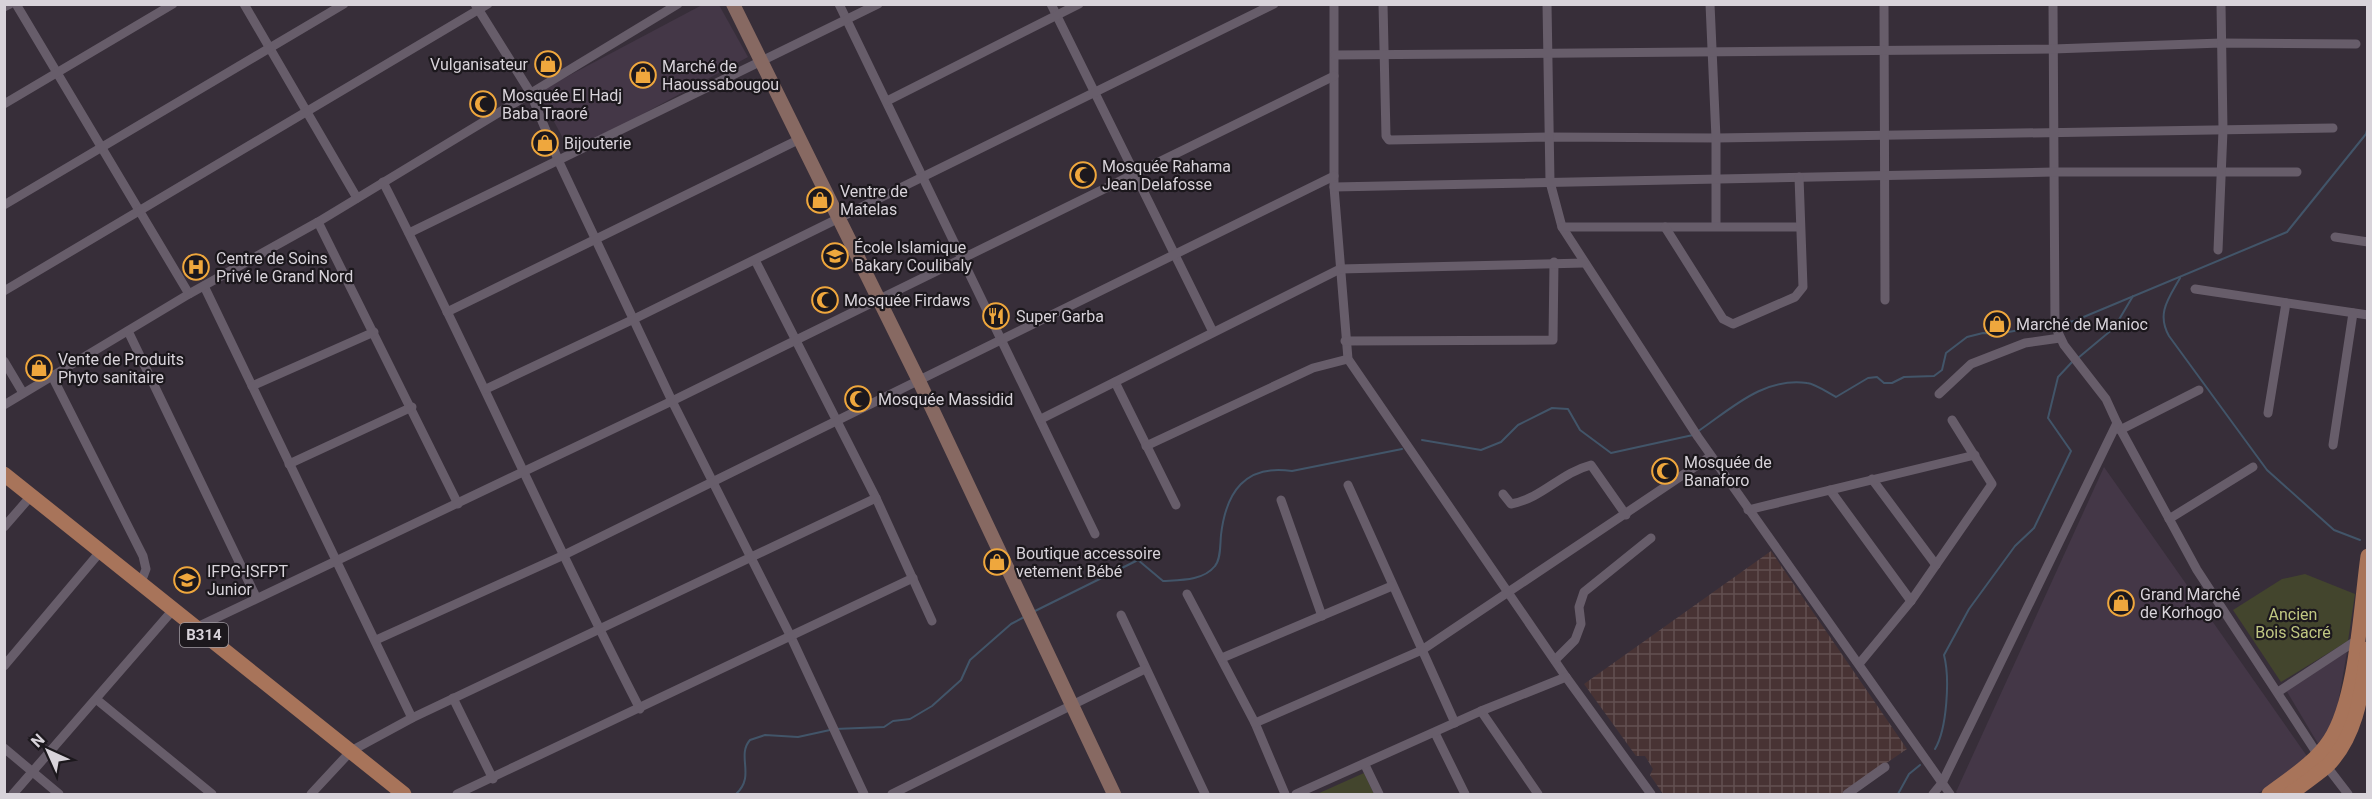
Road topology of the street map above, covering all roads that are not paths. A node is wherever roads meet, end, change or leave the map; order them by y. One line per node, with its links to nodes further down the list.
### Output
1 (10, 4): 22 (street)
2 (16, 4): 35 (street)
3 (173, 4): 35 (street)
4 (244, 4): 27 (street)
5 (344, 4): 27 (street)
6 (488, 4): 21 (street)
7 (678, 4): 37 (street)
8 (733, 4): 34 (street)
9 (839, 4): 24 (street)
10 (878, 4): 24 (street)
11 (1052, 4): 23 (street)
12 (1079, 4): 23 (street)
13 (1274, 4): 38 (street)
14 (1334, 4): 32 (street)
15 (1383, 4): 31 (street)
16 (1547, 4): 33 (street)
17 (1710, 4): 30 (street)
18 (1884, 4): 29 (street)
19 (2053, 4): 28 (street)
20 (2221, 4): 25 (street)
21 (477, 7): 37 (street); 41 (street)
22 (4, 8)
23 (1057, 15): 38 (street); 39 (street)
24 (847, 21): 34 (street); 39 (street)
25 (2221, 43): 26 (street); 28 (street); 43 (street)
26 (2356, 44)
27 (269, 48): 41 (street); 49 (street)
28 (2053, 49): 29 (street); 44 (street)
29 (1885, 50): 30 (street); 45 (street)
30 (1713, 51): 33 (street); 47 (street)
31 (1384, 54): 32 (street); 33 (street); 46 (street)
32 (1335, 55): 36 (street)
33 (1547, 55): 46 (street)
34 (761, 61): 48 (street); 50 (street)
35 (57, 73): 40 (street); 49 (street)
36 (1334, 76): 54 (street); 55 (street)
37 (530, 92): 50 (street); 60 (street)
38 (1094, 93): 54 (street); 59 (street)
39 (886, 101): 59 (street)
40 (4, 104)
41 (307, 112): 63 (street); 65 (street)
42 (2333, 128): 43 (street)
43 (2223, 130): 44 (street); 51 (street)
44 (2054, 132): 45 (street); 52 (street)
45 (1885, 136): 47 (street); 58 (street)
46 (1548, 137): 47 (street); 61 (street)
47 (1716, 138): 56 (street)
48 (800, 139): 66 (street); 74 (street)
49 (101, 148): 64 (street); 65 (street)
50 (559, 162): 72 (street); 74 (street)
51 (2221, 171): 52 (street); 53 (street); 76 (street)
52 (2053, 172): 58 (street); 97 (street)
53 (2297, 172)
54 (1133, 173): 77 (street); 78 (street)
55 (1334, 176): 62 (street); 77 (street)
56 (1717, 177): 57 (street); 61 (street); 68 (street)
57 (1799, 177): 58 (street); 71 (street)
58 (1885, 177): 88 (street)
59 (922, 178): 66 (street); 78 (street)
60 (383, 182): 63 (street); 72 (street)
61 (1550, 182): 62 (street); 69 (street)
62 (1334, 187): 82 (street)
63 (357, 198): 67 (street)
64 (4, 205)
65 (140, 211): 85 (street); 86 (street)
66 (840, 218): 79 (street); 87 (street)
67 (318, 222): 83 (street); 95 (street)
68 (1716, 226): 70 (street); 71 (street)
69 (1562, 227): 70 (street); 81 (street)
70 (1665, 227): 71 (street)
71 (1800, 227)
72 (409, 233): 90 (street)
73 (2335, 237): 75 (street)
74 (597, 238): 90 (street); 93 (street)
75 (2367, 242)
76 (2218, 250)
77 (1173, 256): 96 (street); 99 (street)
78 (962, 258): 87 (street); 99 (street)
79 (755, 260): 93 (street); 98 (street)
80 (1554, 262): 81 (street); 82 (street); 100 (street)
81 (1584, 263): 122 (street)
82 (1340, 269): 96 (street); 100 (street)
83 (204, 286): 86 (street); 106 (street)
84 (2195, 289): 89 (street)
85 (4, 291)
86 (189, 294): 94 (street)
87 (879, 299): 98 (street); 104 (street)
88 (1885, 300)
89 (2286, 303): 91 (street); 114 (street)
90 (447, 312): 107 (street)
91 (2353, 313): 92 (street); 119 (street)
92 (2367, 315)
93 (634, 319): 107 (street); 111 (street)
94 (128, 331): 103 (street); 154 (street)
95 (374, 332): 106 (street); 113 (street)
96 (1213, 332): 105 (street)
97 (2060, 338): 110 (street); 118 (street)
98 (795, 339): 111 (street); 116 (street)
99 (1003, 341): 104 (street); 115 (street)
100 (1345, 341): 101 (street)
101 (1348, 359): 120 (street); 153 (street)
102 (4, 361): 109 (street)
103 (52, 376): 109 (street); 150 (street)
104 (919, 381): 116 (street); 176 (street)
105 (1116, 382): 115 (street); 120 (street)
106 (252, 386): 123 (street)
107 (486, 389): 125 (street)
108 (2199, 390): 118 (street)
109 (23, 393): 112 (street)
110 (1939, 394)
111 (672, 401): 125 (street); 128 (street)
112 (4, 405)
113 (412, 407): 123 (street); 135 (street)
114 (2268, 413)
115 (1041, 419): 141 (street)
116 (837, 420): 128 (street); 133 (street)
117 (1952, 420): 121 (street)
118 (2119, 427): 139 (street); 190 (street)
119 (2333, 445)
120 (1146, 446): 136 (street)
121 (1975, 455): 127 (street); 148 (street)
122 (1711, 456): 137 (street); 138 (street)
123 (289, 464): 146 (street)
124 (2253, 467): 139 (street)
125 (525, 472): 135 (street); 144 (street)
126 (4, 474): 132 (main road, B314)
127 (1872, 479): 130 (street); 148 (street)
128 (711, 481): 144 (street); 147 (street)
129 (1348, 485): 151 (street)
130 (1830, 490): 137 (street); 155 (street)
131 (1503, 494): 138 (street)
132 (31, 496): 140 (street); 143 (main road, B314)
133 (876, 498): 147 (street); 149 (street)
134 (1281, 500): 158 (street)
135 (458, 504): 146 (street)
136 (1176, 505)
137 (1748, 510): 168 (street)
138 (1626, 514): 153 (street)
139 (2169, 519): 172 (street)
140 (4, 527)
141 (1095, 534)
142 (1651, 538): 167 (street)
143 (100, 552): 150 (main road, B314); 169 (street)
144 (564, 555): 161 (street); 163 (street)
145 (2367, 556): 165 (main road)
146 (337, 559): 154 (street); 163 (street)
147 (750, 560): 161 (street); 162 (street)
148 (1936, 565): 155 (street)
149 (913, 578): 159 (street); 162 (street)
150 (140, 585): 156 (main road, B314)
151 (1392, 586): 158 (street); 164 (street)
152 (1187, 594): 166 (street)
153 (1509, 594): 164 (street); 167 (street)
154 (256, 597): 160 (street)
155 (1911, 602): 168 (street)
156 (172, 610): 160 (main road, B314); 174 (street)
157 (1121, 615): 170 (street)
158 (1322, 616): 166 (street)
159 (932, 621)
160 (195, 628): 184 (main road, B314)
161 (599, 630): 173 (street); 177 (street)
162 (790, 635): 177 (street); 197 (street)
163 (376, 640): 179 (street)
164 (1422, 650): 180 (street); 181 (street)
165 (2361, 650): 172 (street); 175 (main road)
166 (1222, 658): 180 (street)
167 (1554, 660): 171 (street)
168 (1859, 664): 190 (street)
169 (4, 666)
170 (1145, 669): 176 (street); 200 (street)
171 (1566, 677): 178 (street); 206 (street)
172 (2278, 692): 185 (street)
173 (453, 698): 179 (street); 189 (street)
174 (96, 699): 188 (street); 193 (street)
175 (2358, 704): 185 (main road)
176 (1072, 705): 198 (street); 199 (street)
177 (640, 709): 189 (street)
178 (1481, 711): 181 (street); 205 (street)
179 (412, 718): 184 (street)
180 (1255, 723): 201 (street)
181 (1455, 723): 182 (street)
182 (1435, 733): 186 (street); 204 (street)
183 (4, 748): 188 (street)
184 (351, 751): 194 (street); 195 (main road, B314)
185 (2322, 760): 210 (main road); 211 (main road); 212 (street)
186 (1365, 765): 202 (street); 203 (street)
187 (1885, 767): 207 (street)
188 (32, 772): 191 (street); 192 (street)
189 (493, 779): 196 (street)
190 (1942, 783): 208 (street); 209 (street)
191 (13, 795)
192 (59, 795)
193 (212, 795)
194 (311, 795)
195 (404, 795)
196 (457, 795)
197 (864, 795)
198 (892, 795)
199 (1114, 795)
200 (1204, 795)
201 (1285, 795)
202 (1296, 795)
203 (1379, 795)
204 (1466, 795)
205 (1538, 795)
206 (1651, 795)
207 (1847, 795)
208 (1933, 795)
209 (1950, 795)
210 (2269, 795)
211 (2290, 795)
212 (2348, 795)

